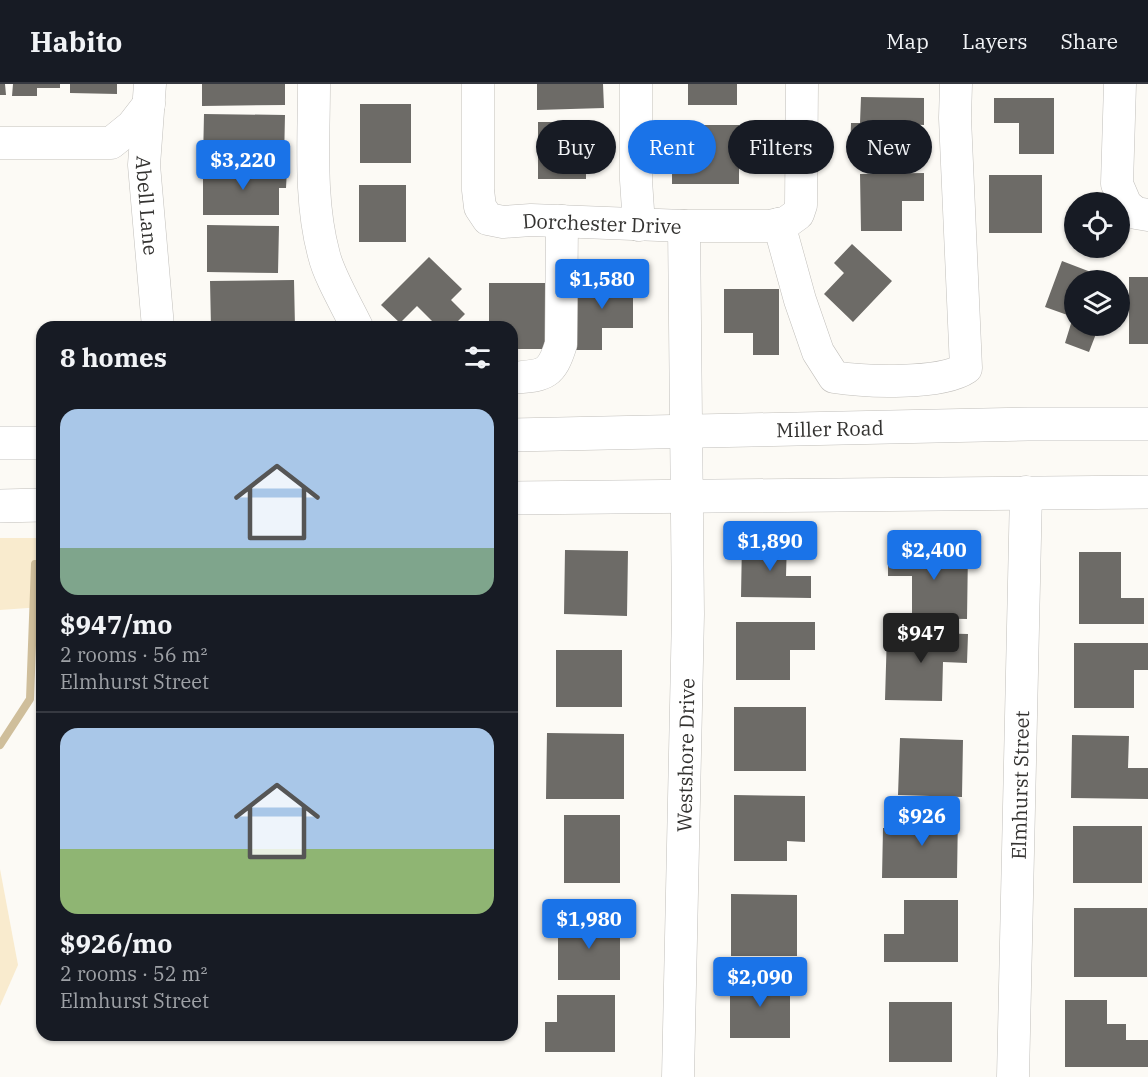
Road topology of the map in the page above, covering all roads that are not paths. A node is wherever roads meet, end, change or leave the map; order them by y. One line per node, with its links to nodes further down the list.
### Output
1 (314, 84): 15 (street)
2 (478, 84): 10 (street, Dorchester Drive)
3 (636, 84): 12 (street)
4 (802, 84): 11 (street)
5 (956, 84): 11 (street)
6 (1120, 84): 9 (street)
7 (150, 94): 8 (street); 14 (street, Abell Lane)
8 (0, 143)
9 (1148, 215)
10 (562, 221): 12 (street, Dorchester Drive); 16 (street)
11 (779, 224): 13 (street)
12 (639, 225): 13 (street, Dorchester Drive)
13 (684, 226): 18 (street, Dorchester Drive)
14 (157, 321)
15 (354, 321)
16 (518, 377)
17 (1148, 424): 18 (main road, Miller Road)
18 (687, 431): 19 (main road, Miller Road); 24 (street, Westshore Drive)
19 (518, 435)
20 (0, 443): 21 (main road)
21 (36, 443)
22 (1026, 492): 23 (main road); 24 (main road); 29 (street, Elmhurst Street)
23 (1148, 492)
24 (688, 495): 25 (main road); 28 (street, Westshore Drive)
25 (518, 498)
26 (36, 505): 27 (main road)
27 (0, 506)
28 (678, 1077)
29 (1013, 1077)

